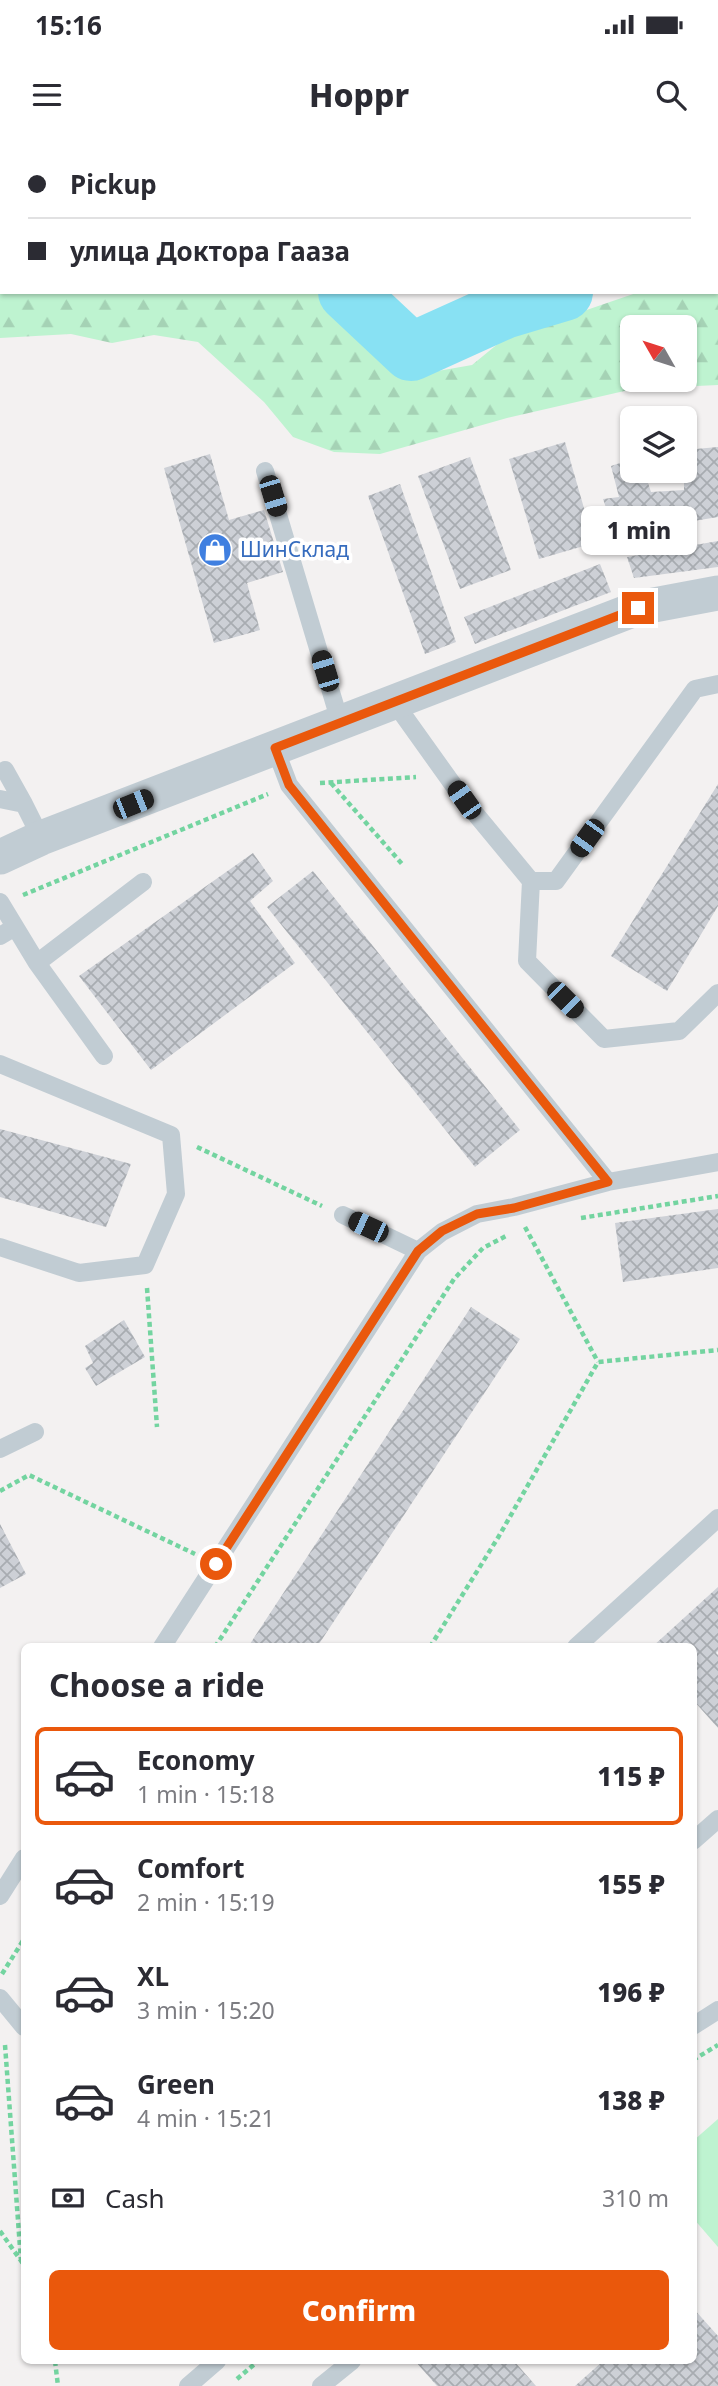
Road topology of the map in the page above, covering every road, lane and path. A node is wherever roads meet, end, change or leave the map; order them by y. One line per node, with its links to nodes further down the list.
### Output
1 (265, 471): 5 (lane)
2 (718, 593): 4 (street)
3 (718, 684): 16 (lane)
4 (394, 702): 5 (street); 8 (lane)
5 (340, 722): 6 (street)
6 (275, 748): 10 (lane); 13 (street)
7 (5, 770): 12 (lane)
8 (446, 775): 9 (path); 16 (lane)
9 (330, 782): 10 (path); 15 (path)
10 (289, 785): 18 (path); 26 (lane)
11 (0, 799): 12 (lane)
12 (24, 804): 13 (lane)
13 (41, 838): 14 (street)
14 (0, 858)
15 (403, 865)
16 (531, 881): 21 (lane)
17 (143, 882): 20 (lane)
18 (0, 903): 19 (lane)
19 (8, 932): 20 (lane)
20 (37, 963): 22 (lane)
21 (718, 993)
22 (104, 1056)
23 (0, 1065): 24 (lane)
24 (171, 1135): 29 (path); 35 (lane)
25 (718, 1162): 26 (lane)
26 (608, 1182): 28 (lane)
27 (718, 1196): 30 (path)
28 (514, 1208): 32 (path); 34 (lane)
29 (343, 1215): 34 (lane)
30 (576, 1219)
31 (537, 1225): 32 (path)
32 (524, 1227): 37 (path); 45 (path)
33 (0, 1247): 35 (lane)
34 (418, 1251): 43 (lane)
35 (145, 1265): 38 (path)
36 (718, 1350): 37 (path)
37 (598, 1362): 46 (path)
38 (157, 1427)
39 (35, 1432): 40 (lane)
40 (0, 1449)
41 (0, 1491): 43 (path)
42 (718, 1518): 47 (lane)
43 (216, 1564): 44 (lane)
44 (165, 1643)
45 (218, 1643)
46 (432, 1643)
47 (580, 1643)
48 (718, 1819): 49 (lane)
49 (697, 1838)
50 (21, 1863): 51 (lane)
51 (0, 1896)
52 (21, 1944): 53 (path)
53 (0, 1977)
54 (2, 2001): 56 (lane); 60 (path)
55 (718, 2011): 57 (lane)
56 (21, 2023)
57 (697, 2024)
58 (718, 2045): 59 (path)
59 (697, 2058)
60 (6, 2081): 61 (path); 63 (path)
61 (0, 2082)
62 (0, 2231): 64 (path)
63 (21, 2242)
64 (21, 2260)
65 (55, 2364): 69 (path)
66 (214, 2364): 70 (lane)
67 (254, 2364): 71 (path)
68 (348, 2364): 72 (lane)
69 (58, 2386)
70 (188, 2386)
71 (228, 2386)
72 (321, 2386)

